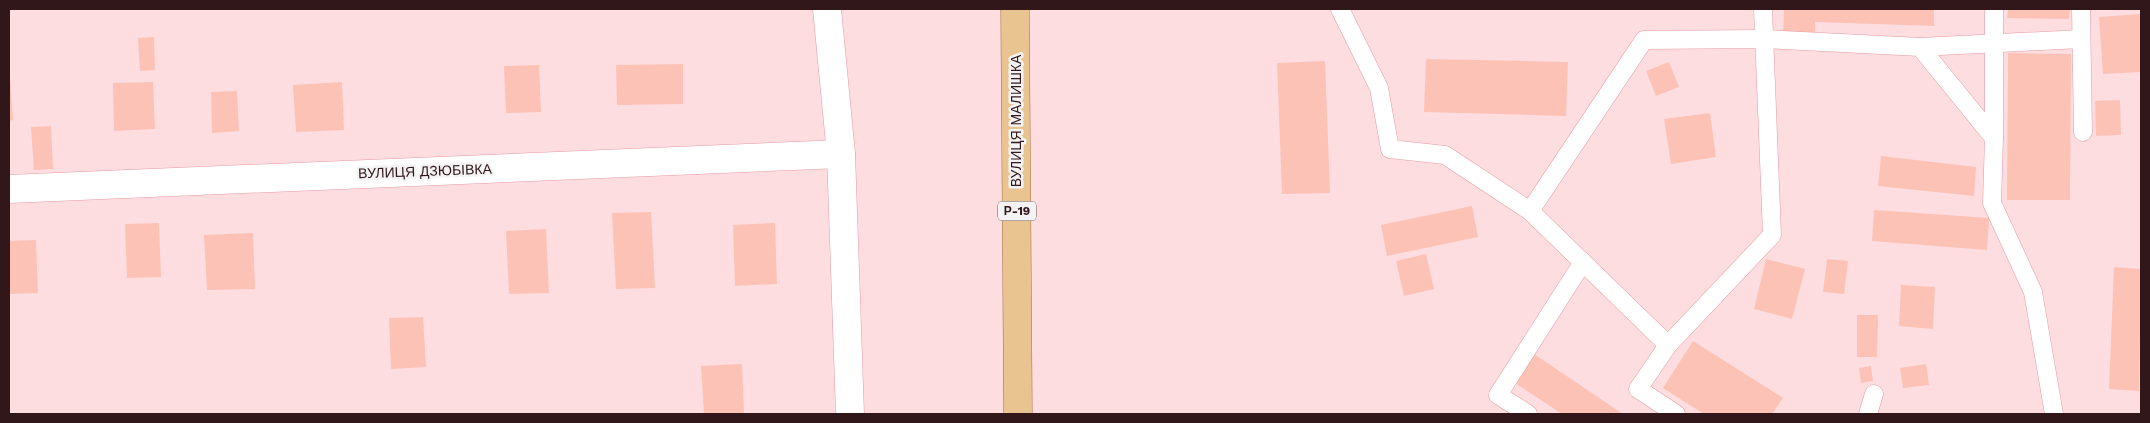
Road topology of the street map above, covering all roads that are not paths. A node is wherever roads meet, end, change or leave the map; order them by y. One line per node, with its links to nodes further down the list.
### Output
1 (827, 9): 13 (street)
2 (1015, 9): 20 (main road, ВУЛИЦЯ МАЛИШКА / Р-19)
3 (1340, 9): 15 (lane)
4 (1763, 9): 7 (lane)
5 (1994, 9): 9 (lane)
6 (2081, 9): 8 (lane)
7 (1764, 39): 10 (lane); 15 (lane); 17 (lane)
8 (2082, 39): 9 (lane); 11 (lane)
9 (1994, 43): 10 (lane); 12 (lane)
10 (1920, 47): 12 (lane)
11 (2083, 132)
12 (1994, 138): 24 (lane)
13 (841, 154): 14 (street, ВУЛИЦЯ ДЗЮБІВКА); 19 (street)
14 (9, 189)
15 (1530, 211): 16 (lane)
16 (1582, 262): 17 (lane); 21 (lane)
17 (1668, 345): 22 (lane)
18 (1874, 394): 23 (lane)
19 (850, 414)
20 (1018, 414)
21 (1528, 414)
22 (1676, 414)
23 (1868, 414)
24 (2054, 414)

